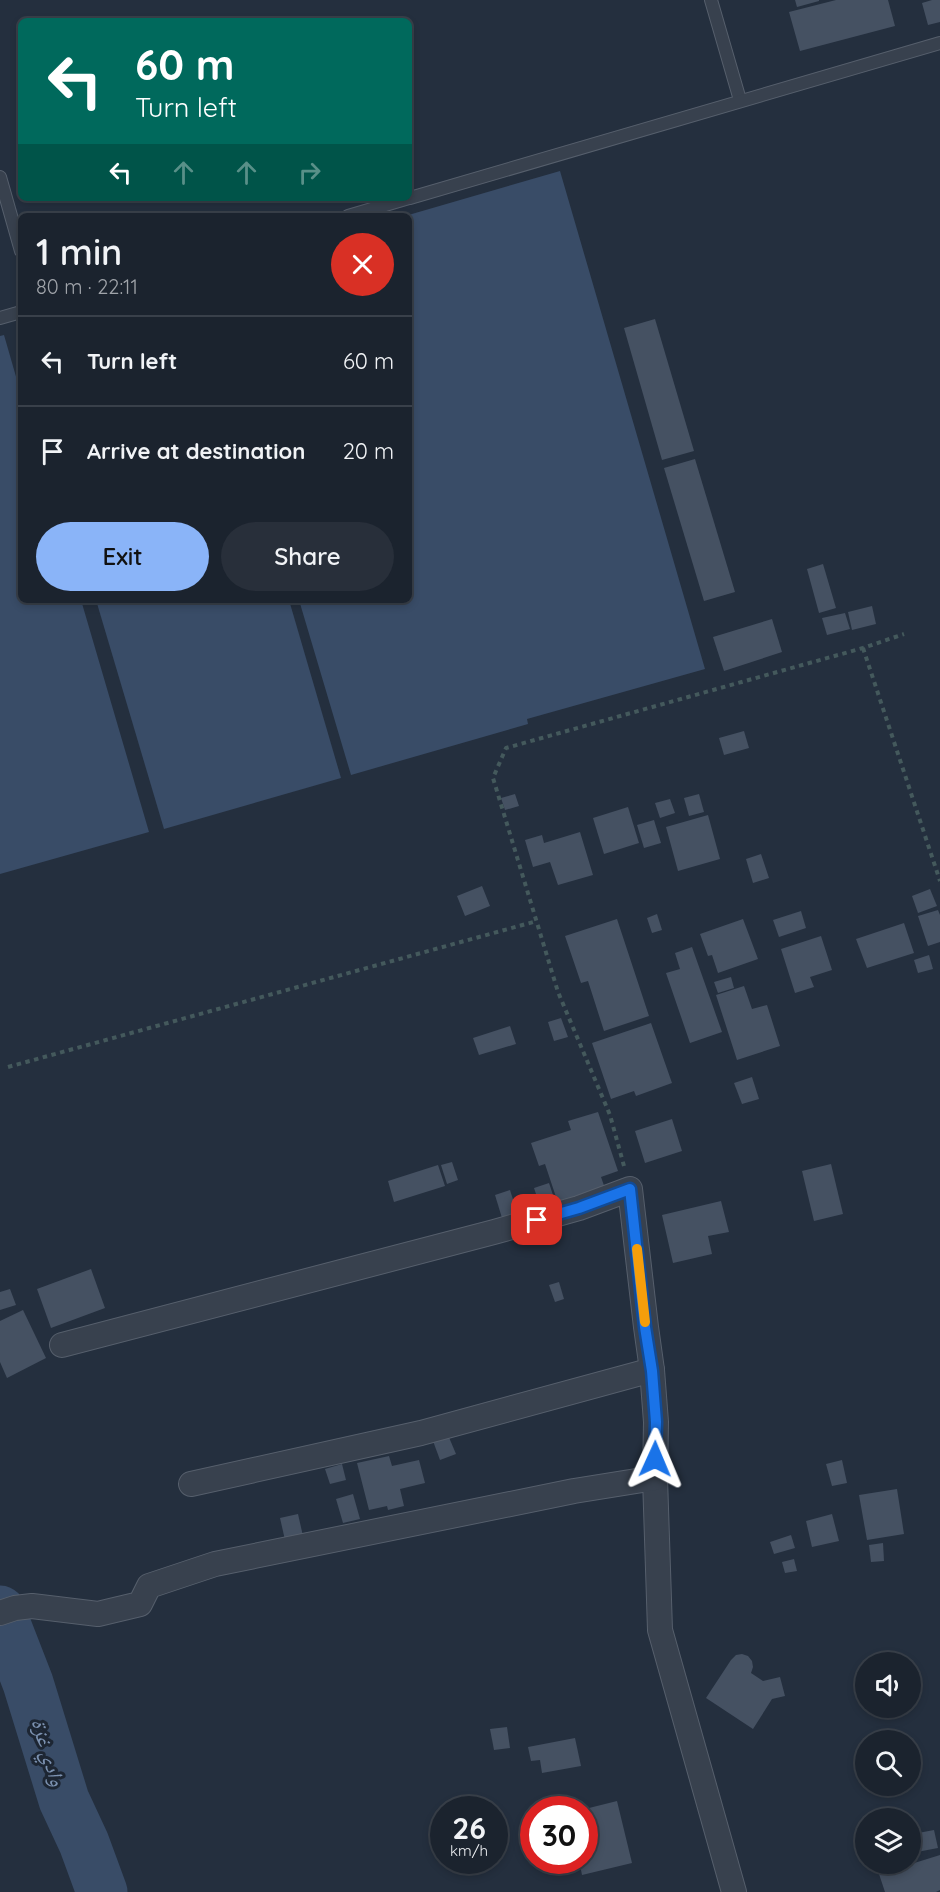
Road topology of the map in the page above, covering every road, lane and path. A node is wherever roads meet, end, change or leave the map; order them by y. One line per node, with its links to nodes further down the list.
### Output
1 (711, 0): 3 (lane)
2 (940, 43): 3 (lane)
3 (740, 100): 5 (lane)
4 (0, 177): 8 (lane)
5 (412, 197)
6 (399, 201): 7 (lane)
7 (358, 213)
8 (18, 240)
9 (18, 313): 10 (lane)
10 (0, 318)
11 (904, 634): 12 (path)
12 (863, 648): 13 (path); 14 (path)
13 (940, 881)
14 (537, 921): 15 (path); 16 (path)
15 (8, 1067)
16 (630, 1189): 17 (street); 18 (street)
17 (62, 1345)
18 (652, 1371): 19 (street); 20 (street)
19 (655, 1478): 21 (street); 22 (street)
20 (191, 1484)
21 (7, 1610)
22 (734, 1892)

